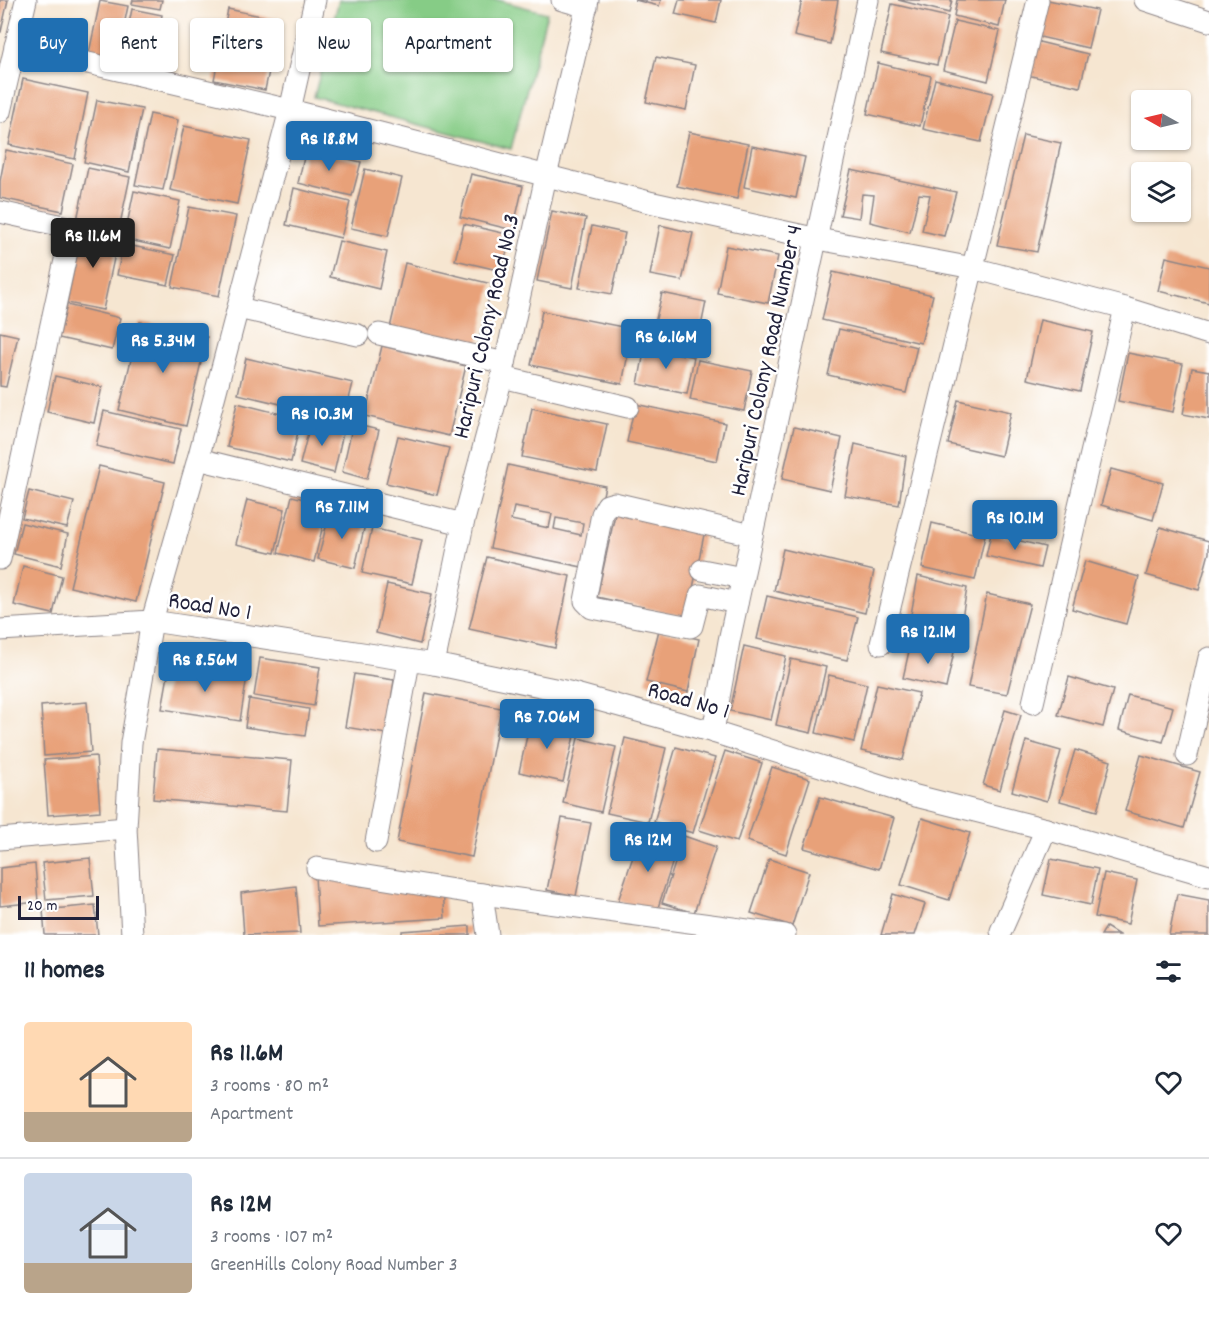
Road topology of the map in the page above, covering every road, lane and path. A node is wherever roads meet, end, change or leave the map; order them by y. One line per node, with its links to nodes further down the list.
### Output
1 (26, 0): 9 (street)
2 (315, 0): 10 (street)
3 (562, 0): 7 (street)
4 (868, 0): 14 (street, Haripuri Colony Road Number 4)
5 (1038, 0): 15 (street)
6 (1145, 0): 8 (street)
7 (588, 3): 12 (street, Haripuri Colony Road No.3)
8 (1209, 21)
9 (15, 46): 10 (street); 11 (street)
10 (290, 110): 12 (street); 17 (street)
11 (0, 112)
12 (546, 176): 14 (street); 19 (street, Haripuri Colony Road No.3)
13 (0, 212): 24 (street)
14 (818, 238): 15 (street); 23 (street, Haripuri Colony Road Number 4)
15 (972, 268): 16 (street); 30 (street)
16 (1125, 308): 18 (street); 34 (street)
17 (238, 309): 19 (street); 21 (street)
18 (1209, 334)
19 (504, 370): 20 (street); 22 (street, Haripuri Colony Road No.3)
20 (628, 407)
21 (198, 459): 22 (street); 28 (street)
22 (463, 524): 33 (street, Haripuri Colony Road No.3)
23 (752, 535): 26 (street, Haripuri Colony Road Number 4); 27 (street)
24 (0, 559)
25 (702, 570): 26 (street)
26 (743, 578): 27 (street, Haripuri Colony Road Number 4)
27 (737, 603): 35 (street, Haripuri Colony Road Number 4)
28 (152, 621): 29 (street, Road No 1); 32 (street, Road No 1); 37 (street)
29 (0, 630)
30 (881, 644)
31 (1209, 658): 36 (street)
32 (409, 662): 33 (street, Road No 1); 40 (street)
33 (434, 664): 35 (street, Road No 1)
34 (1033, 703)
35 (712, 732): 38 (street, Road No 1)
36 (1187, 755)
37 (126, 828): 39 (street); 45 (street)
38 (1046, 828): 42 (street, Road No 1); 44 (street)
39 (0, 839)
40 (376, 842)
41 (317, 868): 43 (street)
42 (1209, 876)
43 (482, 894): 46 (street); 47 (street)
44 (1000, 931)
45 (132, 935)
46 (488, 935)
47 (784, 935)

